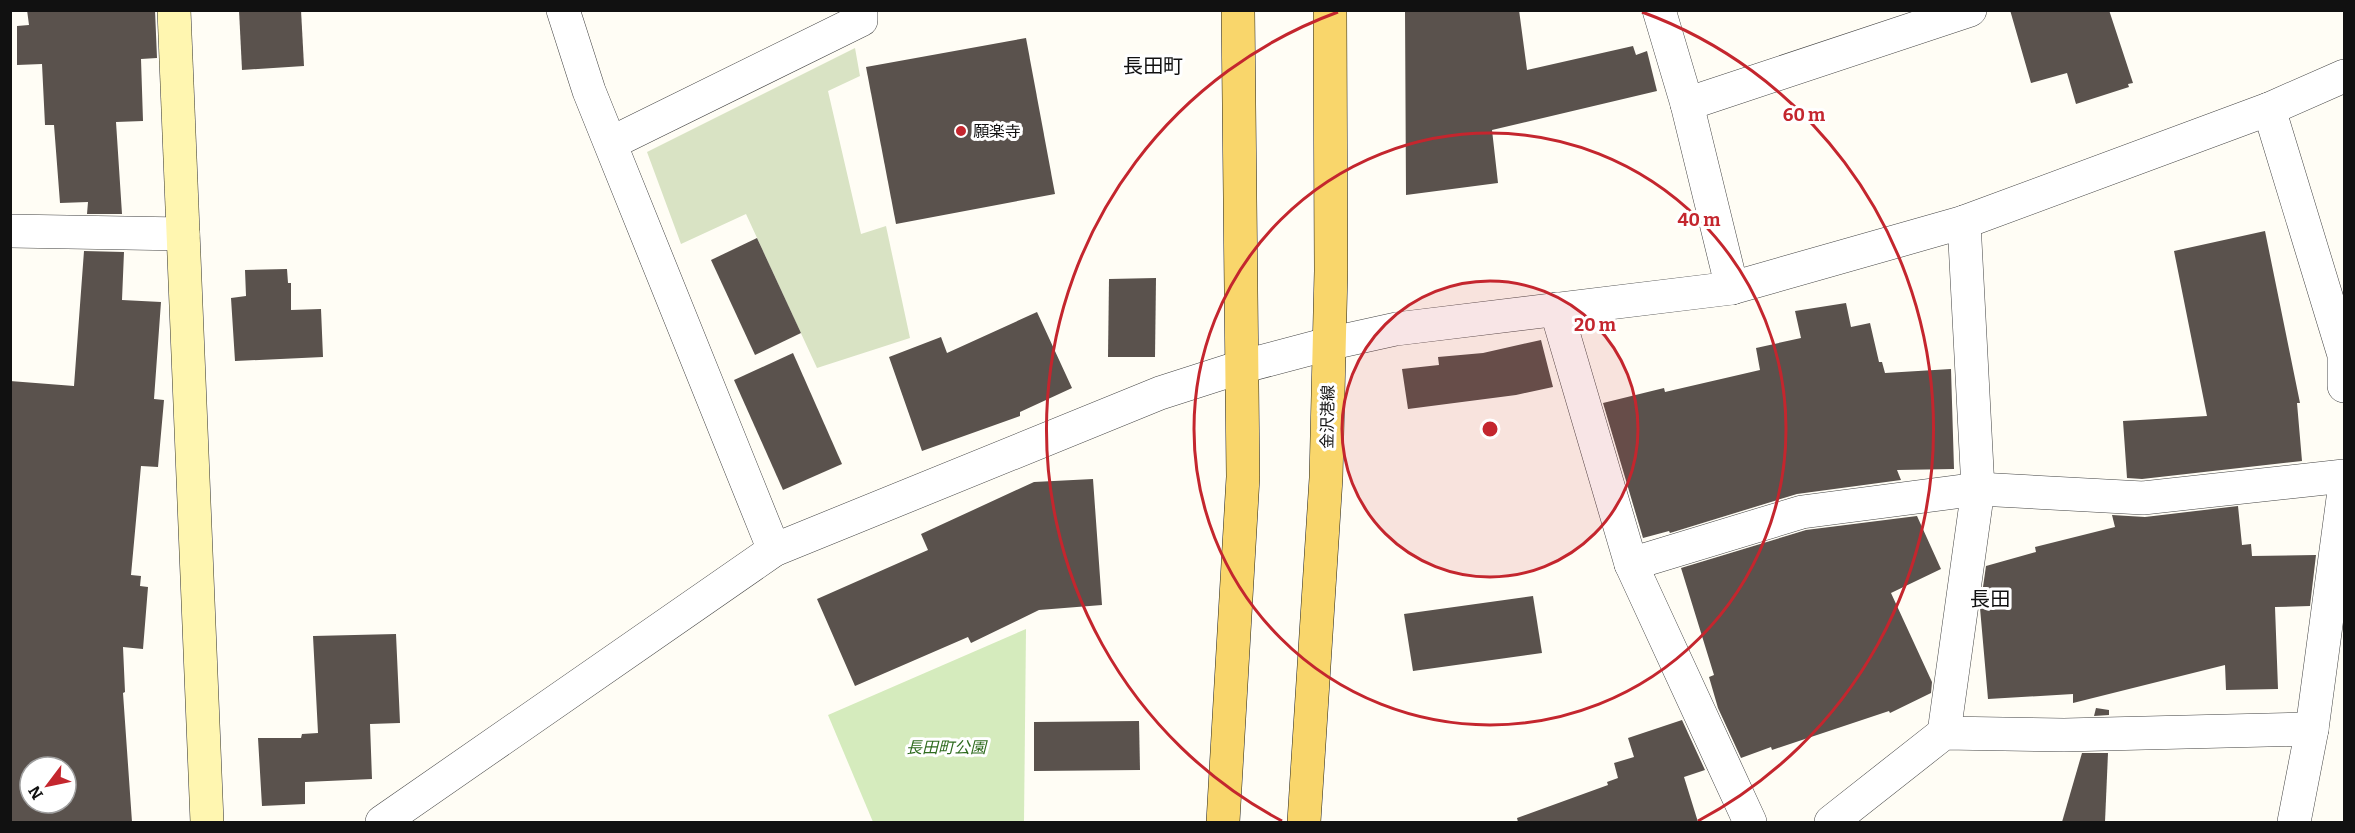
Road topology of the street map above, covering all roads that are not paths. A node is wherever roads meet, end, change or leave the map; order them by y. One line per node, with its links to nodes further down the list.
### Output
1 (174, 10): 14 (street)
2 (563, 10): 11 (street)
3 (861, 10): 11 (street)
4 (1238, 10): 19 (main road)
5 (1330, 10): 17 (main road, 金沢港線)
6 (1659, 10): 9 (street)
7 (1970, 10): 9 (street)
8 (2344, 76): 10 (street)
9 (1687, 104): 15 (street)
10 (2269, 109): 12 (street); 18 (street)
11 (611, 143): 24 (street)
12 (1964, 222): 15 (street); 22 (street)
13 (10, 231): 14 (street)
14 (183, 234): 28 (street)
15 (1732, 288): 16 (street)
16 (1556, 309): 17 (street); 25 (street)
17 (1328, 344): 19 (street); 31 (main road, 金沢港線)
18 (2344, 355): 20 (street)
19 (1241, 367): 24 (street); 30 (main road)
20 (2344, 386)
21 (2344, 476): 22 (street)
22 (1978, 489): 25 (street); 27 (street)
23 (2344, 491): 26 (street)
24 (774, 550): 29 (street)
25 (1630, 564): 32 (street)
26 (2312, 729): 27 (street); 34 (street)
27 (1944, 734): 33 (street)
28 (207, 822)
29 (382, 822)
30 (1223, 822)
31 (1305, 822)
32 (1750, 822)
33 (1831, 822)
34 (2294, 822)

